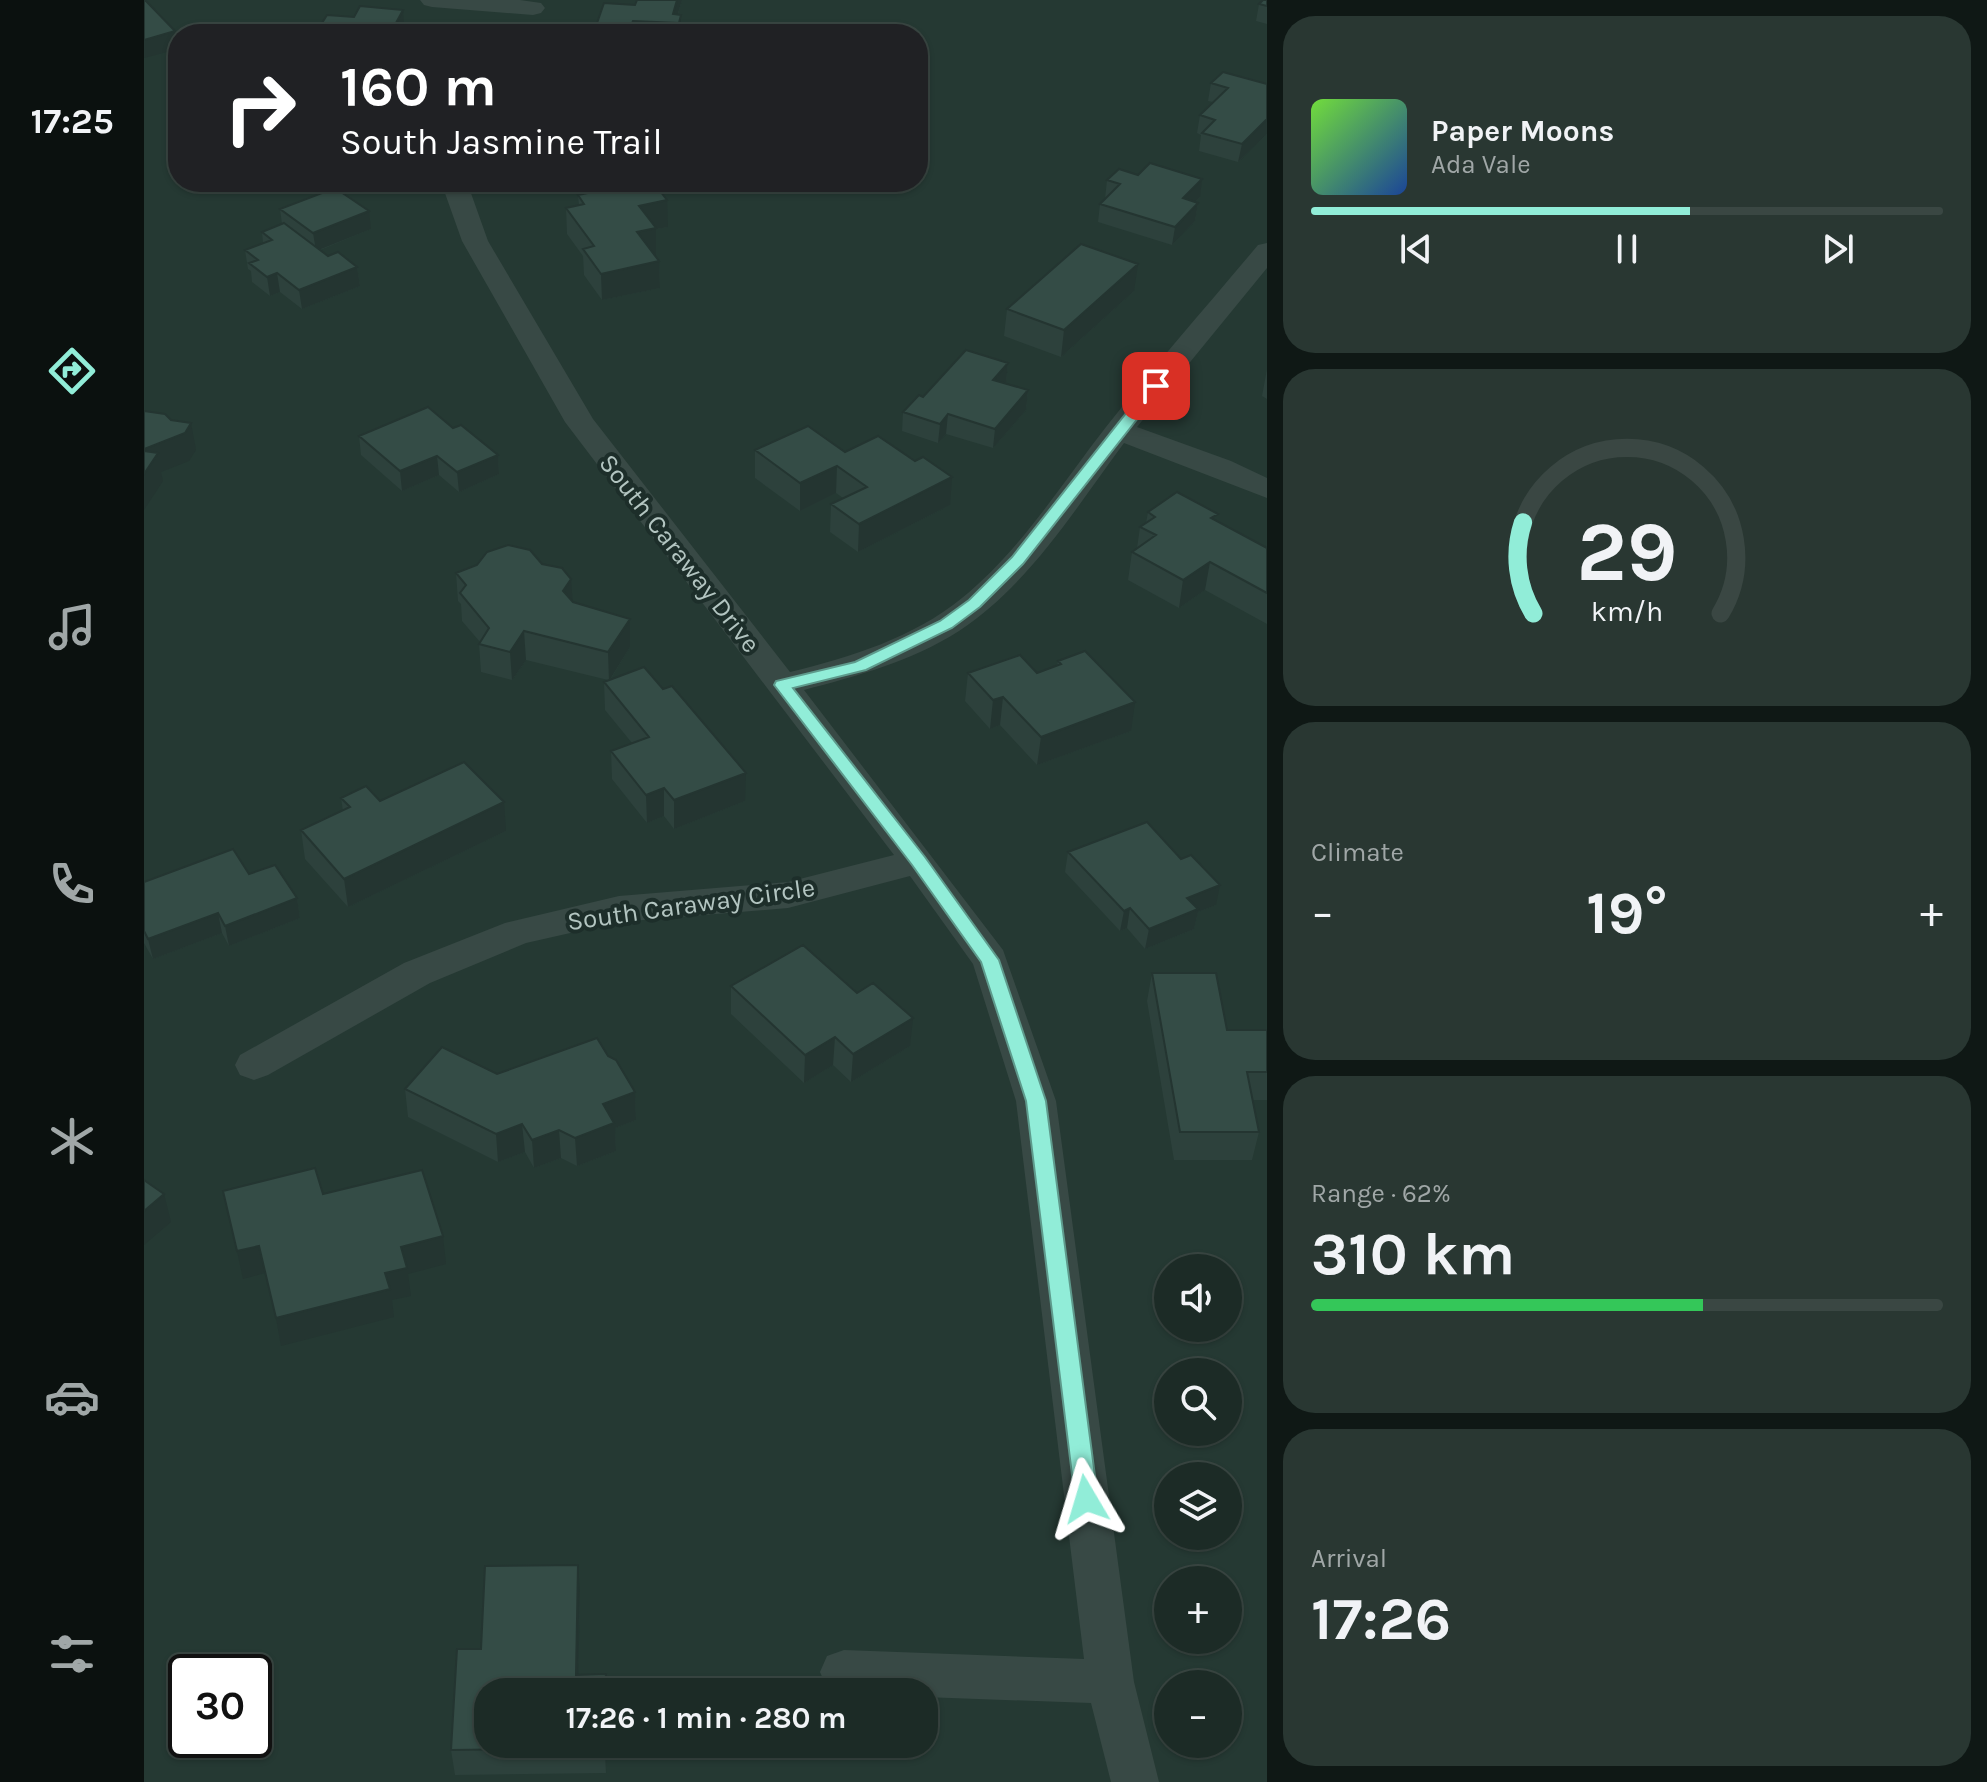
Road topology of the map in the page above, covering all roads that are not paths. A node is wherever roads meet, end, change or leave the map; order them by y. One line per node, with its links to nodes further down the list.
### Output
1 (432, 0): 2 (street)
2 (536, 4): 3 (street)
3 (522, 24)
4 (458, 192): 8 (street, South Caraway Drive)
5 (1267, 251): 6 (street)
6 (1119, 431): 7 (street); 8 (street)
7 (1267, 489)
8 (782, 685): 9 (street, South Caraway Drive)
9 (918, 861): 10 (street, South Caraway Circle); 12 (street, South Caraway Drive)
10 (254, 1065)
11 (844, 1672): 12 (street)
12 (1110, 1682): 13 (street, South Caraway Drive)
13 (1135, 1782)

